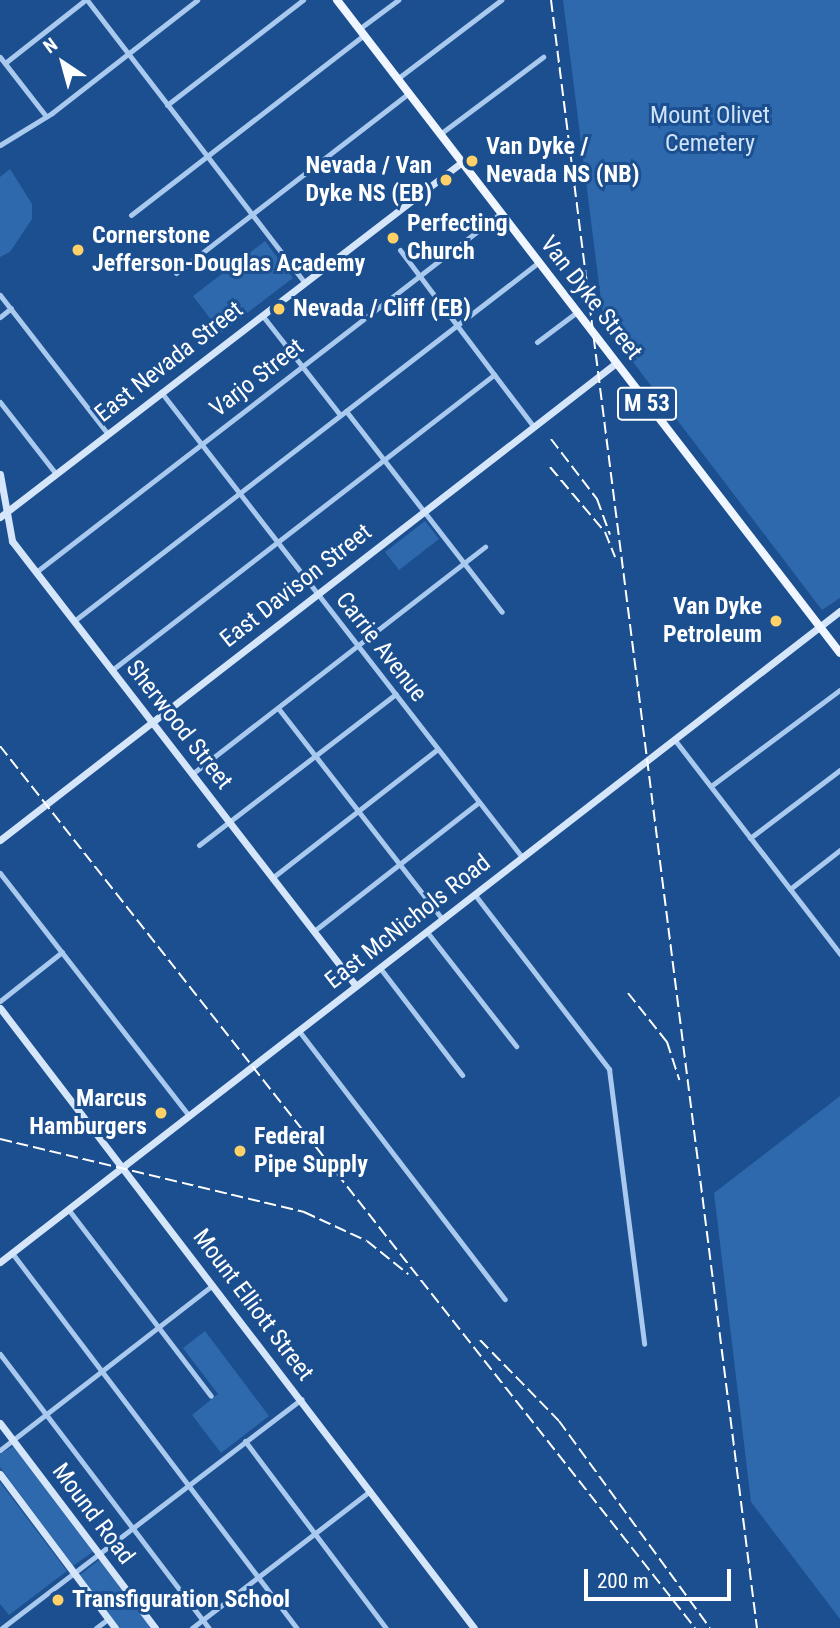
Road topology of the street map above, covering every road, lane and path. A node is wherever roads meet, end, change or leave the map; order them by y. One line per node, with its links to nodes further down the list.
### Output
1 (86, 0): 8 (street); 11 (street)
2 (197, 0): 8 (street)
3 (303, 0): 14 (street)
4 (337, 0): 7 (main road, Van Dyke Street / M 53)
5 (398, 0): 7 (street)
6 (501, 0): 12 (street)
7 (361, 32): 12 (main road, Van Dyke Street / M 53); 18 (street)
8 (128, 54): 14 (street); 15 (street)
9 (0, 57): 11 (street)
10 (543, 57): 16 (street)
11 (5, 63): 15 (street)
12 (397, 79): 13 (main road, Van Dyke Street / M 53)
13 (409, 93): 16 (main road, Van Dyke Street / M 53); 21 (street)
14 (167, 105): 18 (street)
15 (46, 116): 17 (street)
16 (440, 134): 19 (main road, Van Dyke Street / M 53)
17 (0, 145)
18 (207, 156): 21 (street); 22 (street)
19 (462, 162): 20 (main road, Van Dyke Street / M 53); 27 (main road, East Nevada Street)
20 (500, 213): 24 (main road, Van Dyke Street / M 53); 26 (street, Varjo Street)
21 (252, 214): 25 (street); 27 (street)
22 (131, 215)
23 (400, 250): 26 (street)
24 (539, 262): 30 (main road, Van Dyke Street / M 53); 33 (street)
25 (176, 273)
26 (419, 275): 33 (street); 36 (street, Varjo Street)
27 (304, 282): 31 (main road, East Nevada Street)
28 (0, 295): 29 (street)
29 (11, 309): 32 (street); 43 (street)
30 (577, 312): 34 (street); 35 (main road, Van Dyke Street / M 53)
31 (262, 315): 36 (street); 38 (main road, East Nevada Street)
32 (0, 317)
33 (456, 326): 37 (street); 40 (street)
34 (537, 342)
35 (616, 363): 42 (main road, East Davison Street); 59 (main road, Van Dyke Street / M 53)
36 (302, 366): 41 (street); 44 (street, Varjo Street)
37 (494, 375): 42 (street); 45 (street)
38 (161, 393): 43 (main road, East Nevada Street); 44 (street, Carrie Avenue)
39 (0, 401): 47 (street)
40 (346, 411): 41 (street); 45 (street)
41 (340, 415): 48 (street)
42 (534, 427): 49 (main road, East Davison Street)
43 (108, 434): 47 (main road, East Nevada Street)
44 (201, 444): 48 (street, Carrie Avenue); 54 (street, Varjo Street)
45 (384, 460): 49 (street); 51 (street)
46 (0, 474): 50 (main road, Sherwood Street)
47 (56, 474): 50 (main road, East Nevada Street)
48 (239, 493): 51 (street, Carrie Avenue); 58 (street)
49 (424, 512): 53 (street); 55 (main road, East Davison Street)
50 (3, 515): 54 (main road, Sherwood Street)
51 (278, 543): 55 (street, Carrie Avenue); 62 (street)
52 (485, 547): 53 (street)
53 (464, 564): 57 (street); 60 (street)
54 (36, 572): 58 (main road, Sherwood Street)
55 (317, 594): 60 (street, Carrie Avenue); 66 (main road, East Davison Street)
56 (840, 611): 59 (main road, East McNichols Road)
57 (502, 612)
58 (74, 621): 62 (main road, Sherwood Street)
59 (820, 627): 61 (main road, Van Dyke Street / M 53); 67 (main road, East McNichols Road)
60 (358, 646): 64 (street, Carrie Avenue); 65 (street)
61 (840, 653)
62 (112, 670): 66 (main road, Sherwood Street)
63 (840, 690): 72 (street)
64 (396, 694): 68 (street, Carrie Avenue); 69 (street)
65 (278, 708): 69 (street); 71 (street)
66 (152, 722): 71 (main road, Sherwood Street); 77 (main road, East Davison Street)
67 (674, 739): 72 (street); 80 (main road, East McNichols Road)
68 (438, 749): 73 (street, Carrie Avenue); 74 (street)
69 (316, 756): 74 (street); 75 (street)
70 (840, 770): 76 (street)
71 (192, 774): 75 (main road, Sherwood Street)
72 (711, 786): 76 (street)
73 (480, 802): 80 (street, Carrie Avenue); 81 (street)
74 (358, 811): 81 (street); 83 (street)
75 (229, 823): 78 (street); 83 (main road, Sherwood Street)
76 (750, 838): 84 (street)
77 (0, 840)
78 (199, 845)
79 (840, 850): 84 (street)
80 (522, 857): 85 (main road, East McNichols Road)
81 (400, 864): 86 (street); 87 (street)
82 (0, 873): 91 (street)
83 (272, 878): 87 (main road, Sherwood Street)
84 (790, 889): 90 (street)
85 (475, 894): 86 (main road, East McNichols Road); 108 (street)
86 (442, 919): 88 (main road, East McNichols Road)
87 (314, 931): 94 (main road, Sherwood Street)
88 (427, 932): 93 (main road, East McNichols Road); 98 (street)
89 (840, 937): 90 (street)
90 (832, 943): 92 (street)
91 (62, 953): 95 (street); 100 (street)
92 (840, 954)
93 (380, 968): 94 (main road, East McNichols Road); 99 (street)
94 (356, 986): 97 (main road, East McNichols Road)
95 (0, 1001)
96 (0, 1008): 101 (main road, Mount Elliott Street)
97 (299, 1031): 100 (main road, East McNichols Road); 106 (street)
98 (516, 1046)
99 (463, 1075)
100 (189, 1116): 101 (main road, East McNichols Road)
101 (123, 1167): 102 (main road, East McNichols Road); 105 (main road, Mount Elliott Street)
102 (68, 1209): 103 (main road, East McNichols Road); 107 (street)
103 (12, 1253): 104 (main road, East McNichols Road); 110 (street)
104 (0, 1262)
105 (214, 1285): 107 (street); 112 (main road, Mount Elliott Street)
106 (506, 1299)
107 (159, 1327): 110 (street); 111 (street)
108 (644, 1344)
109 (0, 1354): 113 (street)
110 (102, 1371): 113 (street); 119 (street)
111 (211, 1396)
112 (301, 1399): 116 (street); 120 (main road, Mount Elliott Street)
113 (46, 1414): 115 (street); 121 (street)
114 (0, 1423): 115 (main road, Mound Road)
115 (13, 1440): 117 (street); 123 (main road, Mound Road)
116 (245, 1441): 119 (street); 122 (street)
117 (0, 1450)
118 (0, 1475): 124 (main road, Mound Road)
119 (189, 1484): 121 (street); 125 (street)
120 (370, 1491): 122 (street); 136 (main road, Mount Elliott Street)
121 (133, 1528): 123 (street); 127 (street)
122 (315, 1534): 125 (street); 135 (street)
123 (99, 1554): 124 (street); 131 (main road, Mound Road)
124 (74, 1572): 126 (main road, Mound Road); 128 (street)
125 (259, 1577): 127 (street); 134 (street)
126 (108, 1619): 129 (street); 130 (main road, Mound Road)
127 (202, 1620): 132 (street); 133 (street)
128 (2, 1628)
129 (96, 1628)
130 (115, 1628)
131 (155, 1628)
132 (192, 1628)
133 (209, 1628)
134 (297, 1628)
135 (386, 1628)
136 (474, 1628)

